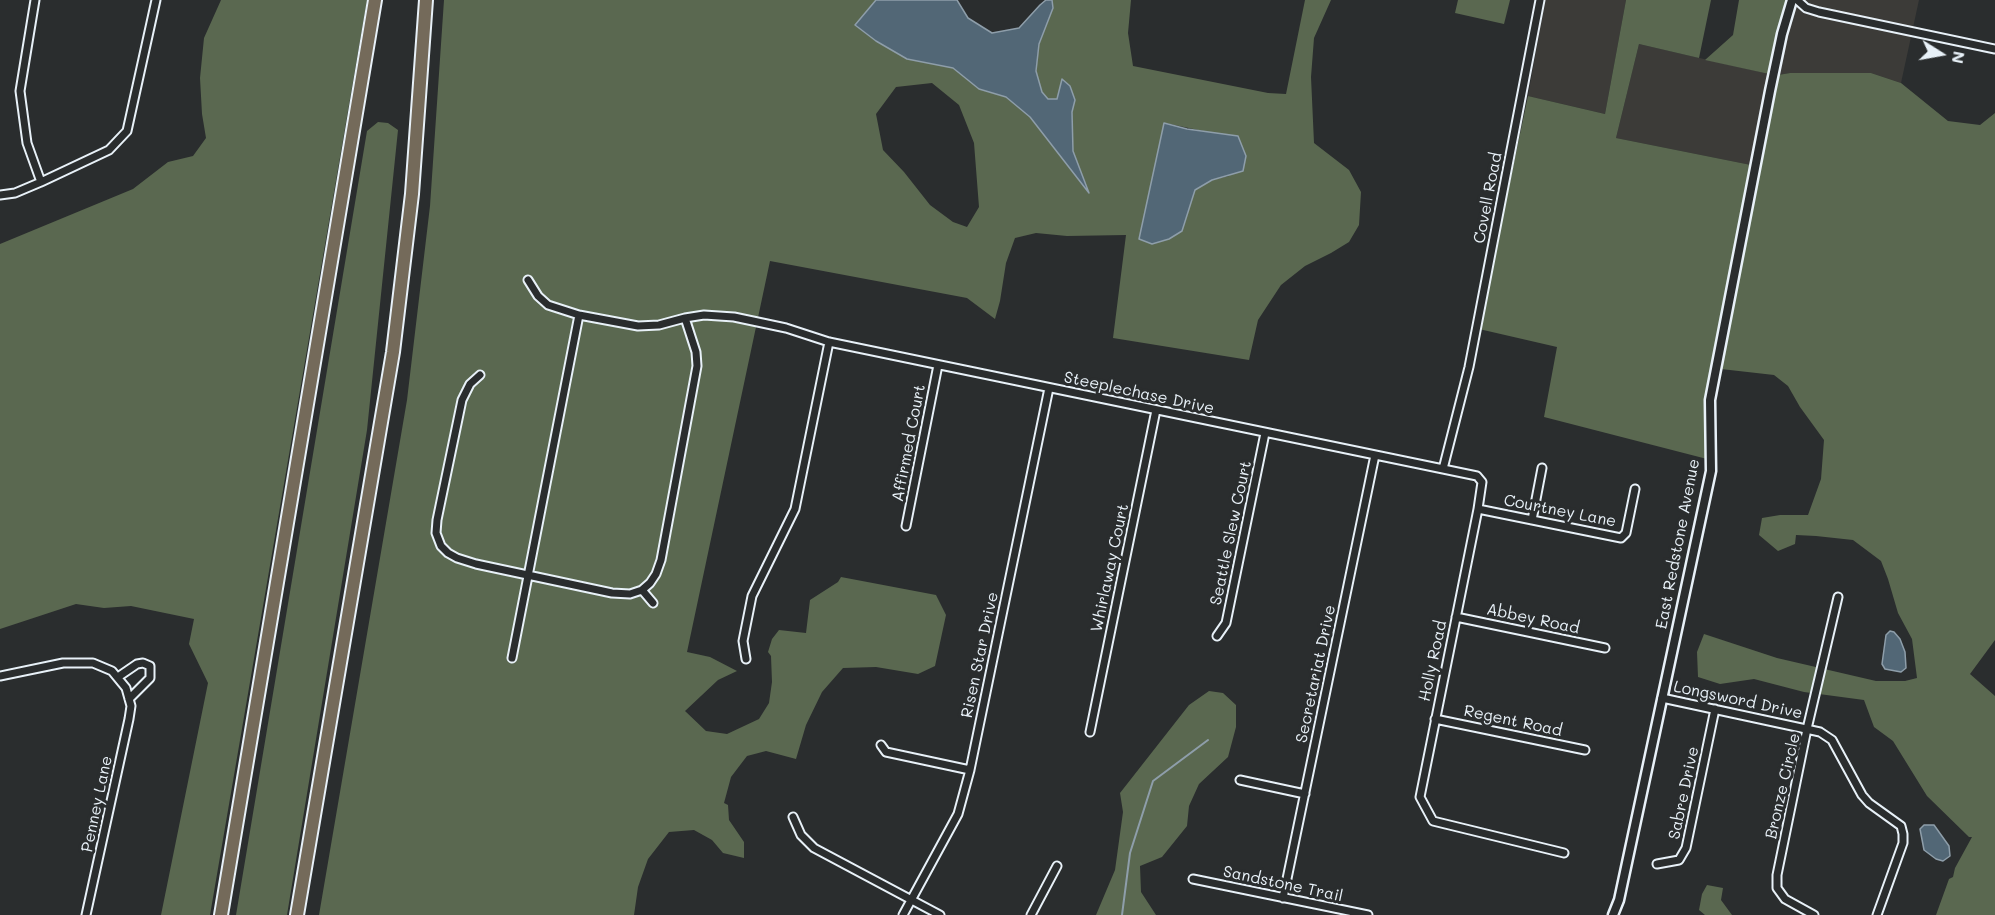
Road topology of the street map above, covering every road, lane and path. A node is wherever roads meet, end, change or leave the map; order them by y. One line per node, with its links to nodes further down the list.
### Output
1 (35, 0): 9 (street)
2 (156, 0): 9 (street)
3 (375, 0): 57 (highway)
4 (426, 0): 58 (highway)
5 (1540, 0): 22 (street, Covell Road)
6 (1792, 0): 38 (street, East Redstone Avenue)
7 (1797, 0): 8 (street)
8 (1995, 49)
9 (41, 182): 10 (street)
10 (0, 195)
11 (528, 280): 12 (street, Steeplechase Drive)
12 (579, 315): 13 (street, Steeplechase Drive); 27 (street)
13 (685, 318): 14 (street, Steeplechase Drive); 28 (street)
14 (829, 342): 15 (street, Steeplechase Drive); 35 (street)
15 (938, 365): 17 (street, Steeplechase Drive); 26 (street, Affirmed Court)
16 (480, 375): 27 (street)
17 (1049, 388): 18 (street, Steeplechase Drive); 46 (street, Risen Star Drive)
18 (1156, 410): 19 (street, Steeplechase Drive); 43 (street, Whirlaway Court)
19 (1266, 433): 20 (street, Steeplechase Drive); 32 (street, Seattle Slew Court)
20 (1375, 455): 22 (street, Steeplechase Drive); 48 (street, Secretariat Drive)
21 (1542, 468): 25 (street)
22 (1443, 469): 24 (street, Holly Road)
23 (1635, 489): 25 (street, Courtney Lane)
24 (1478, 509): 25 (street, Courtney Lane); 31 (street, Holly Road)
25 (1532, 520)
26 (906, 526)
27 (528, 574): 28 (street); 34 (street)
28 (642, 590): 30 (street)
29 (1838, 597): 42 (street)
30 (653, 603)
31 (1456, 616): 33 (street, Abbey Road); 41 (street, Holly Road)
32 (1217, 636)
33 (1605, 648)
34 (512, 658)
35 (747, 659)
36 (0, 676): 37 (street)
37 (118, 677): 39 (street); 39 (street)
38 (1662, 698): 40 (street, Longsword Drive); 63 (street, East Redstone Avenue)
39 (129, 699): 56 (street, Penney Lane)
40 (1716, 709): 42 (street, Longsword Drive); 51 (street, Sabre Drive)
41 (1435, 719): 45 (street, Regent Road); 50 (street, Holly Road)
42 (1807, 729): 64 (street, Bronze Circle); 65 (street, Bronze Circle)
43 (1090, 732)
44 (881, 745): 46 (street)
45 (1585, 750)
46 (970, 770): 55 (street, Risen Star Drive)
47 (1240, 780): 48 (street)
48 (1305, 794): 54 (street, Secretariat Drive)
49 (793, 817): 55 (street)
50 (1564, 853)
51 (1657, 864)
52 (1057, 866): 61 (street)
53 (1193, 879): 54 (street, Sandstone Trail)
54 (1283, 898): 62 (street, Sandstone Trail)
55 (912, 900): 59 (street, Risen Star Drive); 60 (street)
56 (86, 915)
57 (221, 915)
58 (297, 915)
59 (903, 915)
60 (940, 915)
61 (1031, 915)
62 (1368, 915)
63 (1613, 915)
64 (1814, 915)
65 (1878, 915)

